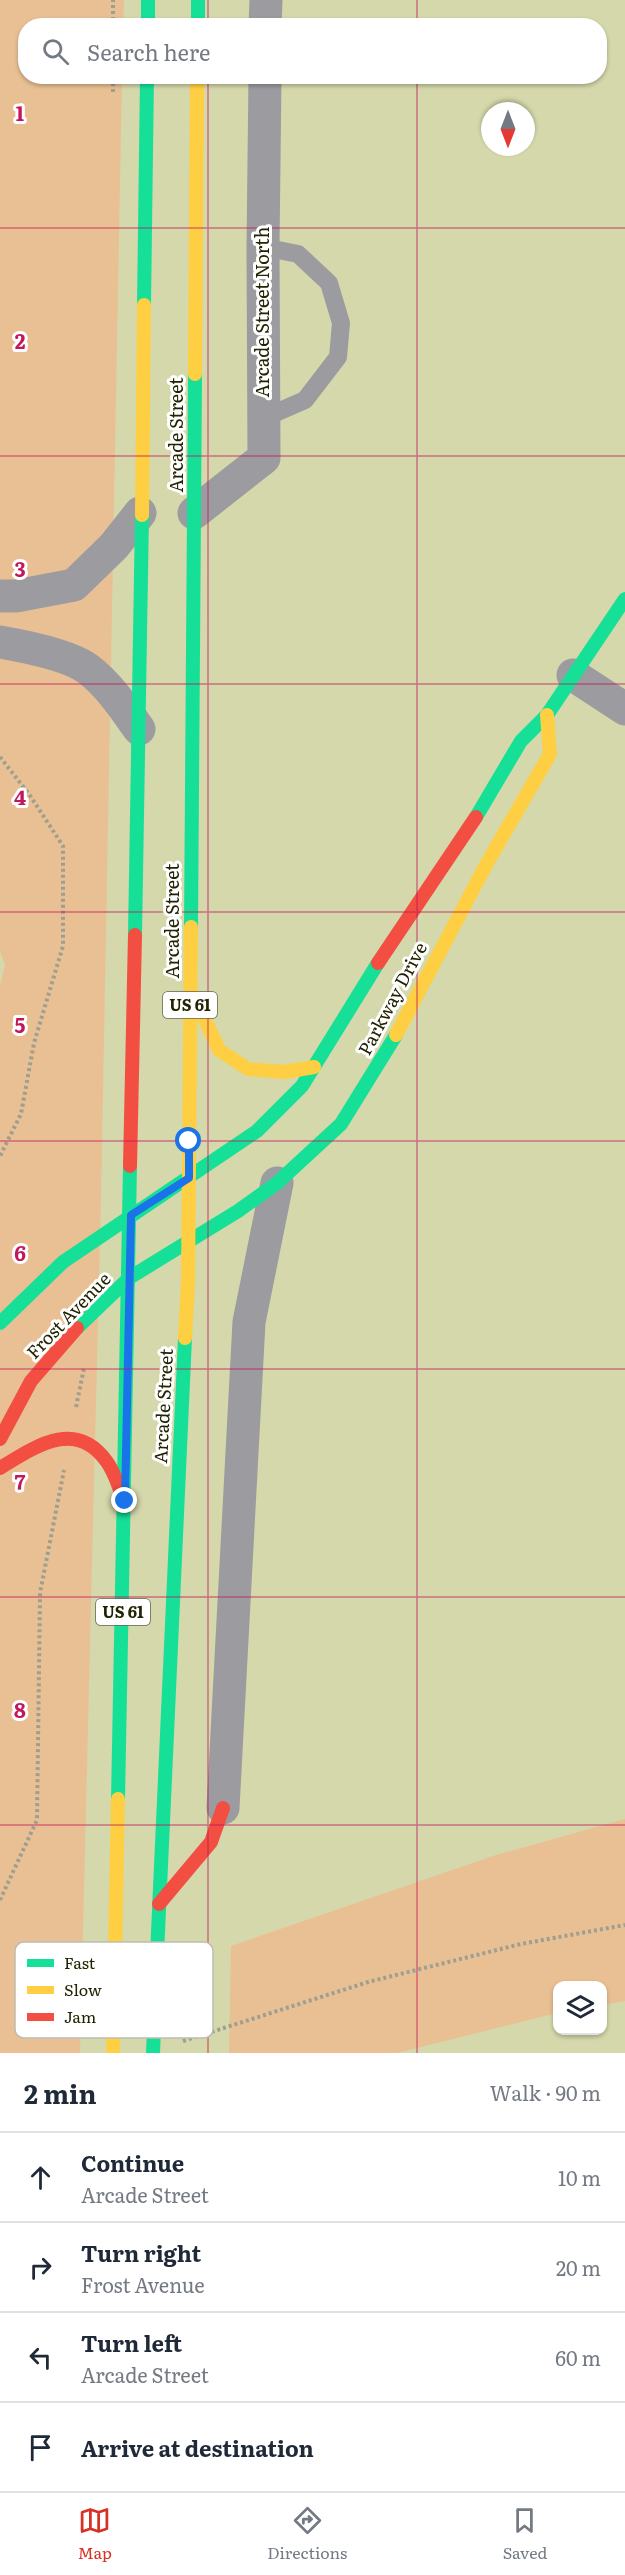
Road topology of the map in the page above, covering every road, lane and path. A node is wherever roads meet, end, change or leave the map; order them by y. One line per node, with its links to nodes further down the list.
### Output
1 (113, 0): 5 (path)
2 (148, 0): 6 (main road)
3 (198, 0): 7 (main road)
4 (266, 0): 8 (street)
5 (113, 18)
6 (148, 18)
7 (198, 18)
8 (265, 18)
9 (147, 84): 14 (main road, Arcade Street / US 61)
10 (197, 84): 15 (main road, Arcade Street / US 61)
11 (265, 84): 12 (street, Arcade Street North)
12 (262, 247): 13 (street, Arcade Street North); 13 (lane)
13 (264, 418): 15 (street, Arcade Street North)
14 (140, 513): 16 (street); 22 (main road, Arcade Street / US 61)
15 (194, 513): 24 (main road, Arcade Street / US 61)
16 (0, 596)
17 (625, 599): 19 (main road, Parkway Drive)
18 (0, 642): 22 (street)
19 (573, 675): 20 (street); 21 (main road, Parkway Drive)
20 (625, 709)
21 (547, 715): 25 (main road, Parkway Drive); 28 (main road, Parkway Drive)
22 (139, 729): 29 (main road, Arcade Street / US 61)
23 (0, 758): 26 (path)
24 (191, 990): 25 (main road); 27 (main road, Arcade Street / US 61)
25 (314, 1067): 27 (main road, Parkway Drive)
26 (0, 1156)
27 (189, 1178): 29 (main road, Frost Avenue); 30 (main road, Arcade Street / US 61)
28 (277, 1182): 30 (main road, Parkway Drive); 37 (street)
29 (131, 1215): 31 (main road, Arcade Street / US 61); 32 (main road, Frost Avenue)
30 (189, 1241): 31 (main road, Frost Avenue); 39 (main road, Arcade Street / US 61)
31 (129, 1278): 34 (main road, Frost Avenue); 36 (main road, Arcade Street / US 61)
32 (0, 1323)
33 (70, 1436): 35 (main road); 36 (main road); 38 (path)
34 (0, 1439)
35 (0, 1468)
36 (125, 1501): 41 (main road, Arcade Street / US 61)
37 (223, 1808): 39 (main road)
38 (0, 1900)
39 (159, 1905): 42 (main road, Arcade Street / US 61, bridge)
40 (625, 1924): 43 (path)
41 (117, 1942)
42 (158, 1942)
43 (213, 2031)
44 (114, 2038): 48 (main road, Arcade Street / US 61)
45 (154, 2038): 49 (main road, Arcade Street / US 61, bridge)
46 (191, 2038): 47 (path)
47 (182, 2041)
48 (113, 2053)
49 (153, 2053)

